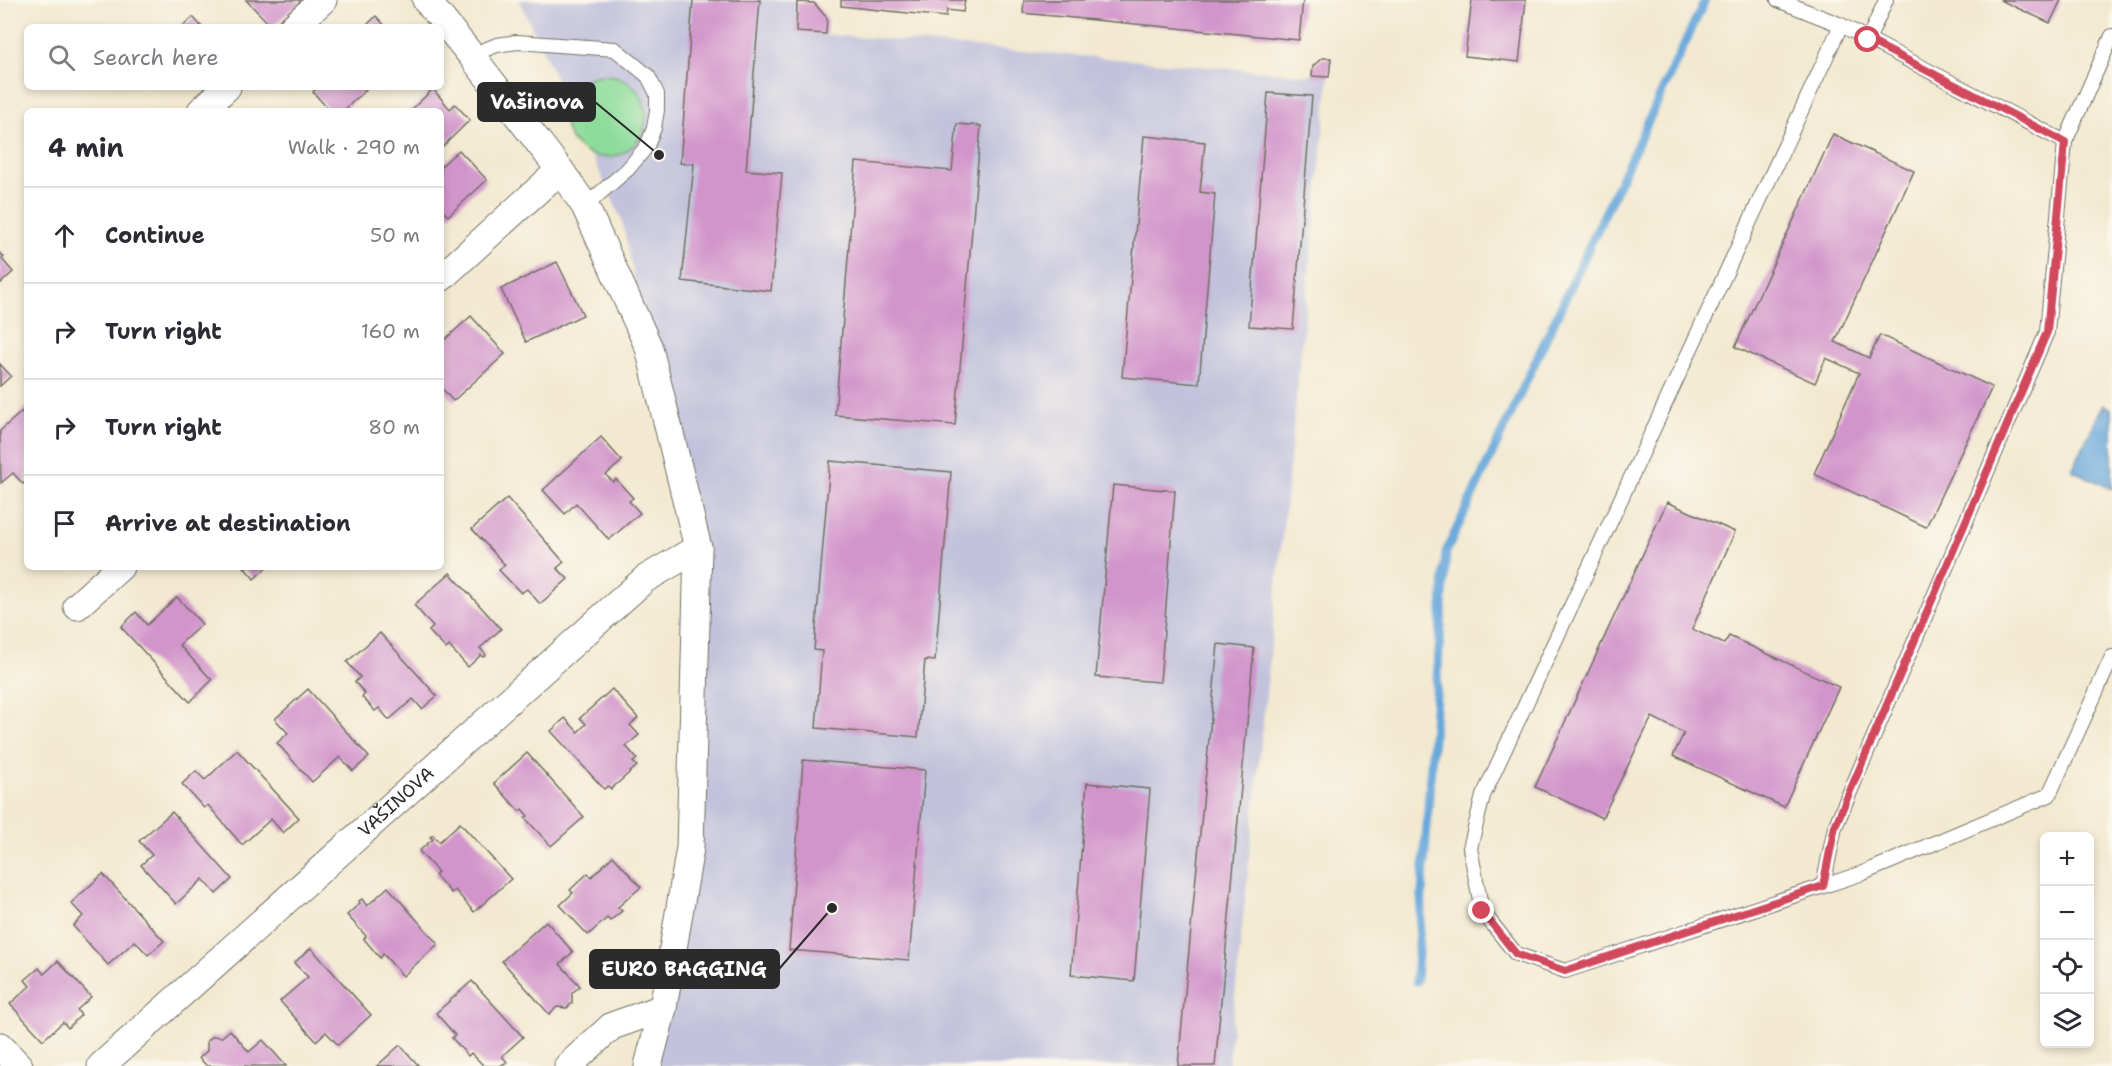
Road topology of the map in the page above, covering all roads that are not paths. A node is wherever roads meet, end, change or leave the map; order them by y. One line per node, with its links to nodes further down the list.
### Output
1 (323, 0): 5 (street)
2 (426, 0): 9 (street)
3 (1778, 0): 6 (lane)
4 (1886, 0): 8 (lane)
5 (296, 24)
6 (1841, 26): 8 (lane); 20 (lane)
7 (2112, 36): 12 (lane)
8 (1868, 40): 12 (lane)
9 (471, 55): 13 (street); 14 (lane)
10 (224, 90): 11 (street)
11 (204, 108)
12 (2065, 142): 20 (lane)
13 (560, 170): 14 (street); 15 (street)
14 (585, 206): 16 (street)
15 (444, 275)
16 (698, 548): 21 (street); 24 (street, VAŠINOVA)
17 (117, 570): 18 (street)
18 (76, 606)
19 (2112, 657): 20 (lane)
20 (1823, 886)
21 (663, 1008): 25 (street); 26 (street)
22 (0, 1046): 23 (street)
23 (19, 1066)
24 (101, 1066)
25 (568, 1066)
26 (648, 1066)

